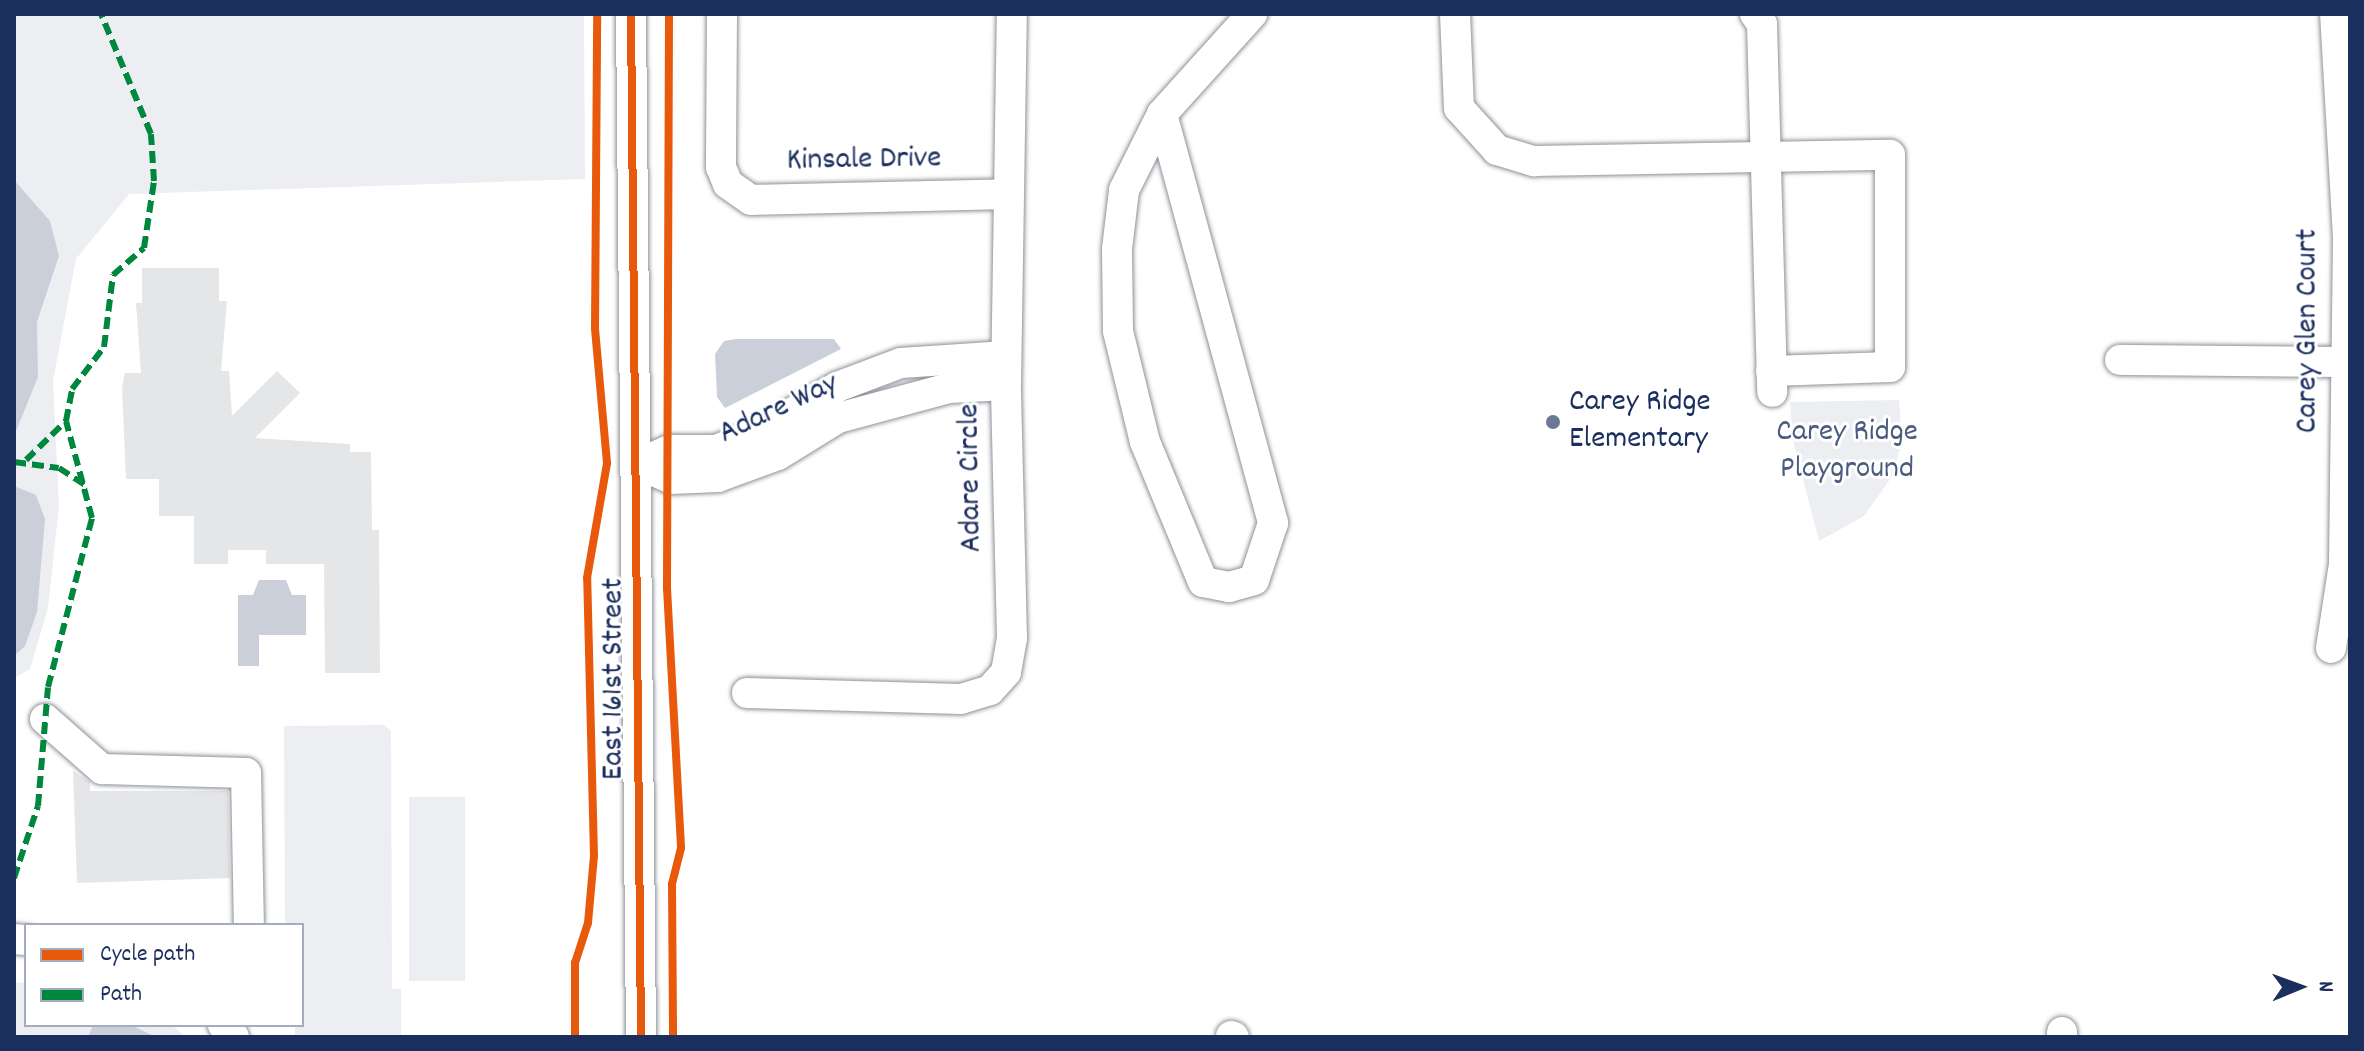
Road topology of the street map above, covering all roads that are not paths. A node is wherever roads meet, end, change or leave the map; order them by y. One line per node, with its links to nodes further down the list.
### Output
1 (631, 14): 9 (street, East 161st Street)
2 (640, 14): 9 (street, East 161st Street)
3 (722, 14): 12 (street, Kinsale Drive)
4 (1012, 14): 12 (street, Adare Circle)
5 (1252, 14): 10 (street)
6 (1455, 14): 11 (street)
7 (1755, 14): 11 (street)
8 (2335, 14): 14 (street, Carey Glen Court)
9 (636, 80): 16 (street, East 161st Street)
10 (1162, 114): 10 (street)
11 (1766, 154): 11 (street)
12 (1006, 194): 15 (street, Adare Circle)
13 (2120, 360): 14 (street)
14 (2348, 362): 17 (street, Carey Glen Court)
15 (1006, 370): 16 (street, Adare Way); 18 (street, Adare Circle)
16 (638, 464): 21 (street, East 161st Street)
17 (2331, 648)
18 (747, 693)
19 (45, 719): 20 (street)
20 (249, 923)
21 (641, 1037)

